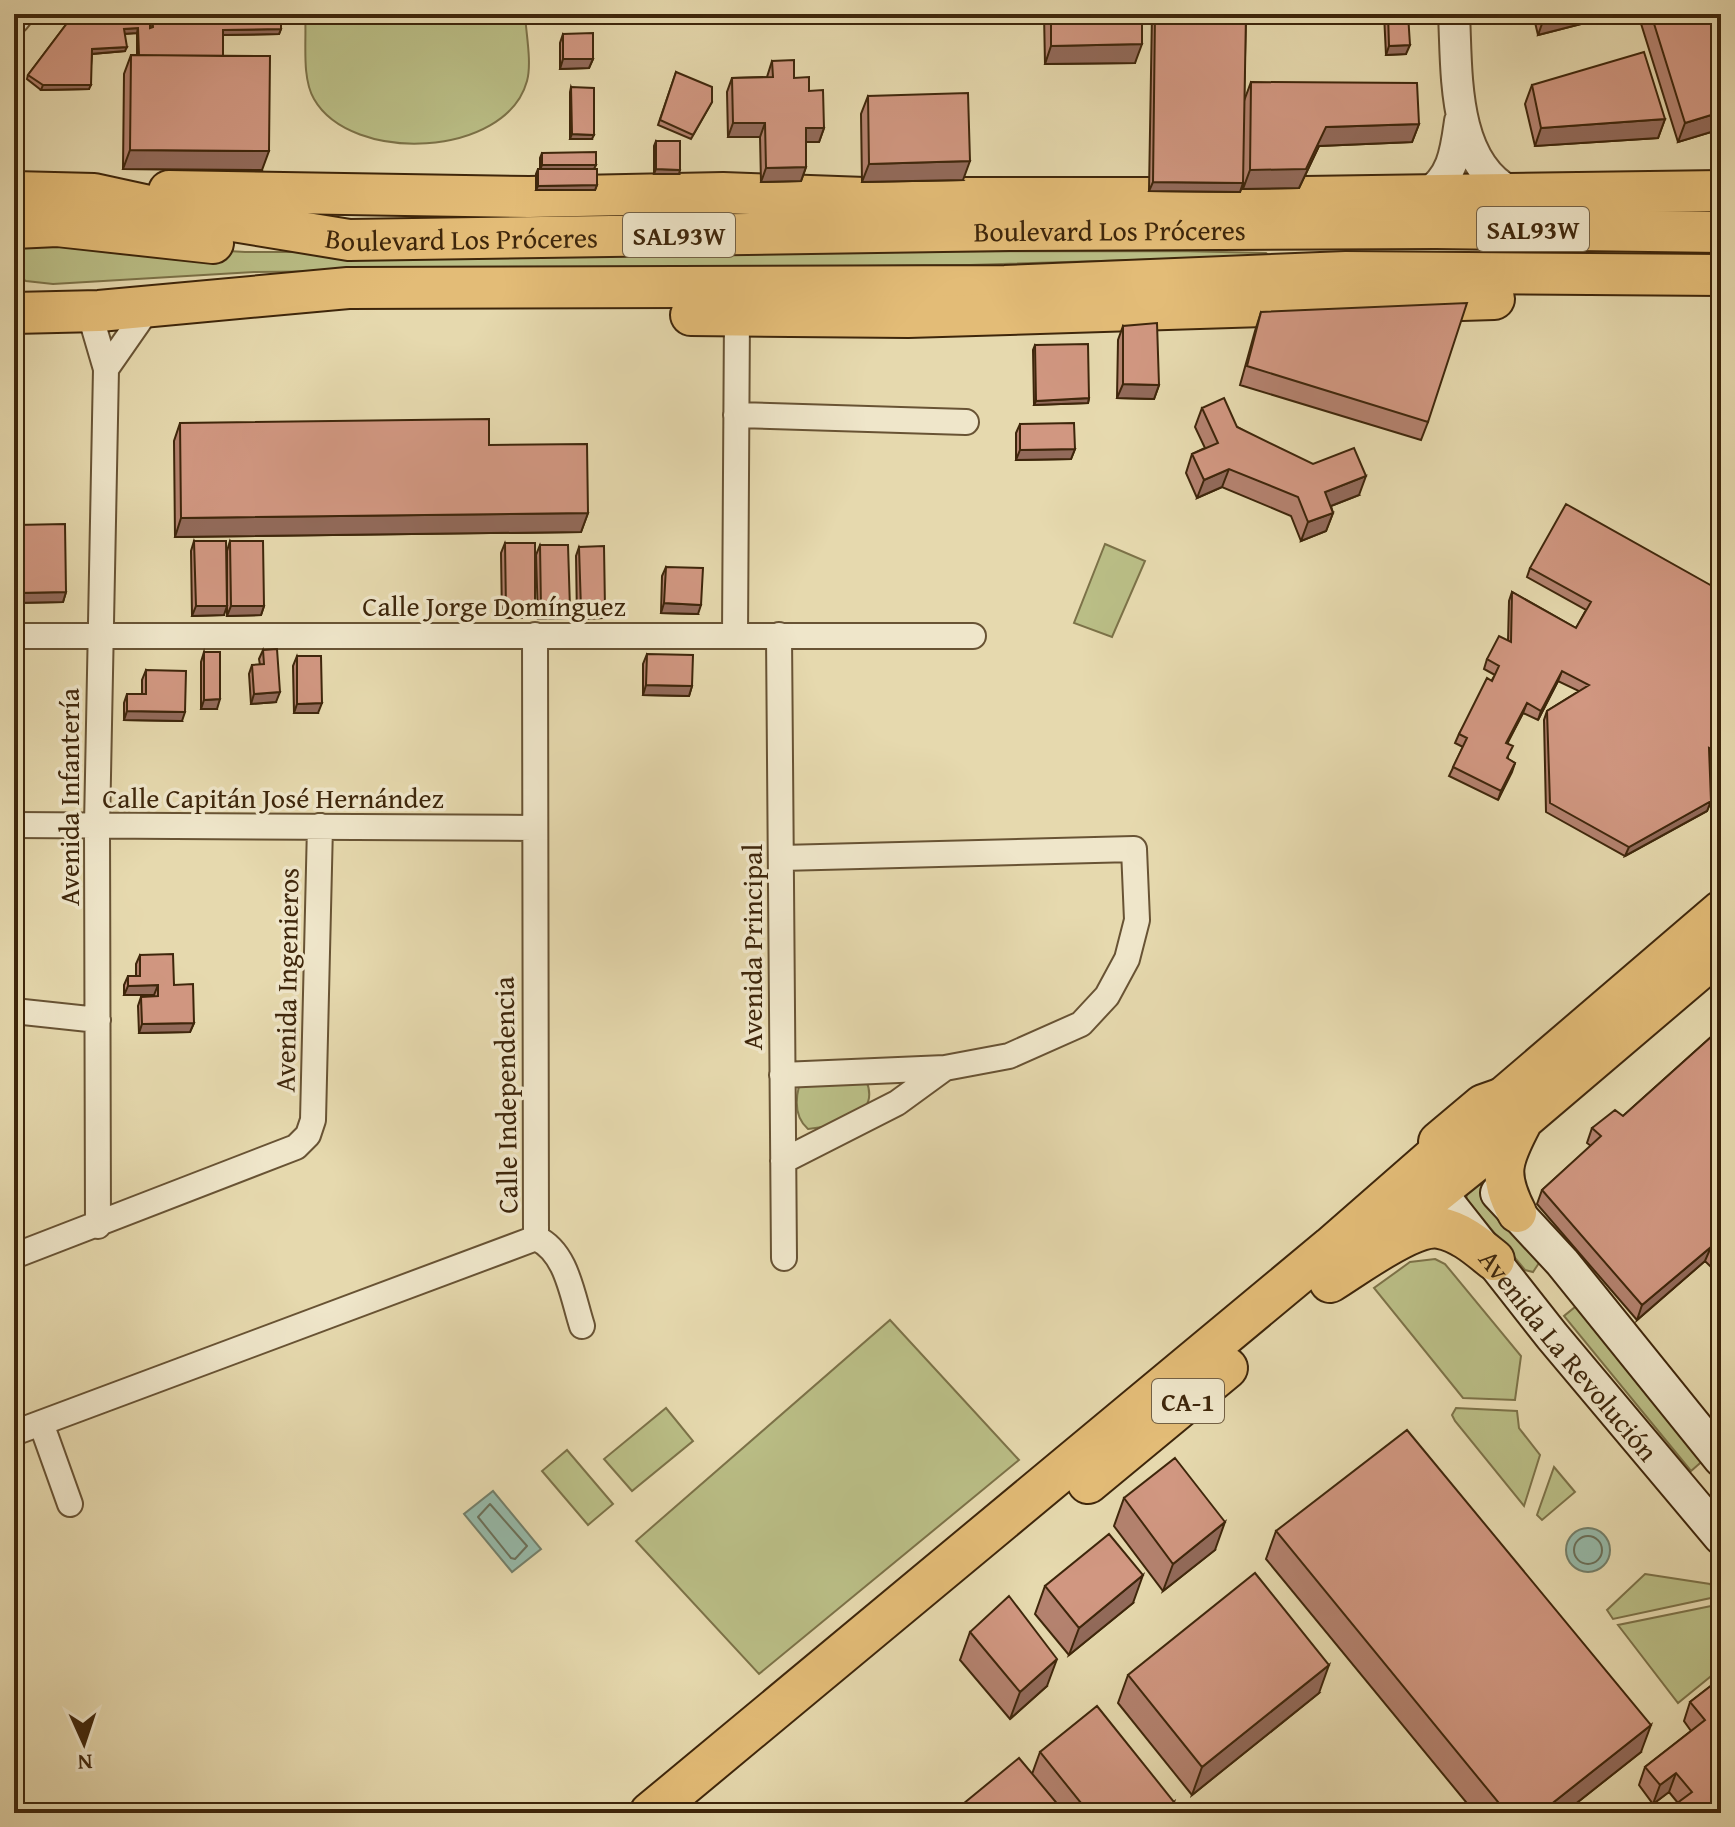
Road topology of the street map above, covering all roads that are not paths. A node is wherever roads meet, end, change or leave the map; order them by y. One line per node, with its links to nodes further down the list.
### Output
1 (18, 14): 3 (street)
2 (1454, 14): 4 (street)
3 (14, 19)
4 (1462, 111): 7 (street); 9 (street)
5 (1721, 191): 7 (highway)
6 (14, 192): 8 (highway, Boulevard Los Próceres / SAL93W)
7 (1511, 192): 9 (highway)
8 (94, 194): 10 (highway); 14 (highway, Boulevard Los Próceres / SAL93W)
9 (1425, 195): 10 (highway)
10 (1229, 198): 12 (highway)
11 (14, 228): 14 (highway)
12 (1009, 230): 13 (highway, Boulevard Los Próceres / SAL93W); 14 (highway, Boulevard Los Próceres / SAL93W)
13 (1721, 232)
14 (349, 240)
15 (1721, 275): 16 (highway, Boulevard Los Próceres / SAL93W)
16 (1005, 286): 17 (highway, Boulevard Los Próceres / SAL93W); 20 (highway)
17 (348, 288): 18 (highway); 21 (highway, Boulevard Los Próceres / SAL93W)
18 (14, 290)
19 (1721, 298): 20 (highway)
20 (1249, 307): 24 (highway)
21 (94, 311): 22 (highway, Boulevard Los Próceres / SAL93W); 23 (highway); 25 (street, Avenida Infantería)
22 (14, 313)
23 (145, 313): 24 (highway); 25 (street)
24 (737, 315): 26 (street)
25 (106, 369): 32 (street, Avenida Infantería)
26 (736, 415): 27 (street); 29 (street)
27 (966, 422)
28 (535, 635): 29 (street, Calle Jorge Domínguez); 32 (street, Calle Jorge Domínguez); 37 (street, Calle Independencia)
29 (735, 635): 30 (street, Calle Jorge Domínguez)
30 (779, 635): 33 (street, Calle Jorge Domínguez); 38 (street, Avenida Principal)
31 (14, 636): 32 (street, Calle Jorge Domínguez)
32 (99, 636): 35 (street, Avenida Infantería)
33 (973, 636)
34 (14, 825): 35 (street, Calle Capitán José Hernández)
35 (97, 826): 36 (street, Calle Capitán José Hernández); 42 (street, Avenida Infantería)
36 (320, 826): 37 (street, Calle Capitán José Hernández); 50 (street, Avenida Ingenieros)
37 (533, 828): 51 (street, Calle Independencia)
38 (781, 858): 43 (street); 44 (street, Avenida Principal)
39 (1721, 910): 45 (main road, CA-1)
40 (1721, 952): 45 (main road, CA-1)
41 (14, 1011): 42 (street)
42 (98, 1020): 50 (street, Avenida Infantería)
43 (945, 1068): 44 (street); 47 (street)
44 (782, 1075): 47 (street, Avenida Principal)
45 (1511, 1110): 46 (main road, CA-1); 49 (main road); 56 (highway)
46 (1464, 1144): 48 (highway, CA-1); 49 (main road, Avenida La Revolución)
47 (783, 1161): 53 (street, Avenida Principal)
48 (1429, 1180): 54 (main road, Avenida La Revolución); 56 (highway, CA-1)
49 (1517, 1213): 55 (main road, Avenida La Revolución)
50 (98, 1226): 52 (street)
51 (536, 1238): 58 (street); 59 (street, Calle Independencia)
52 (14, 1256)
53 (784, 1258)
54 (1494, 1260): 56 (highway); 57 (main road, Avenida La Revolución)
55 (1562, 1262): 57 (main road); 61 (main road, Avenida La Revolución)
56 (1330, 1264): 64 (highway, CA-1)
57 (1520, 1295): 63 (main road, Avenida La Revolución)
58 (582, 1326)
59 (41, 1423): 60 (street, Calle Independencia); 62 (street)
60 (14, 1433)
61 (1721, 1459)
62 (70, 1504)
63 (1721, 1537)
64 (927, 1598): 65 (highway, CA-1); 66 (highway, CA-1)
65 (650, 1813)
66 (689, 1813)

